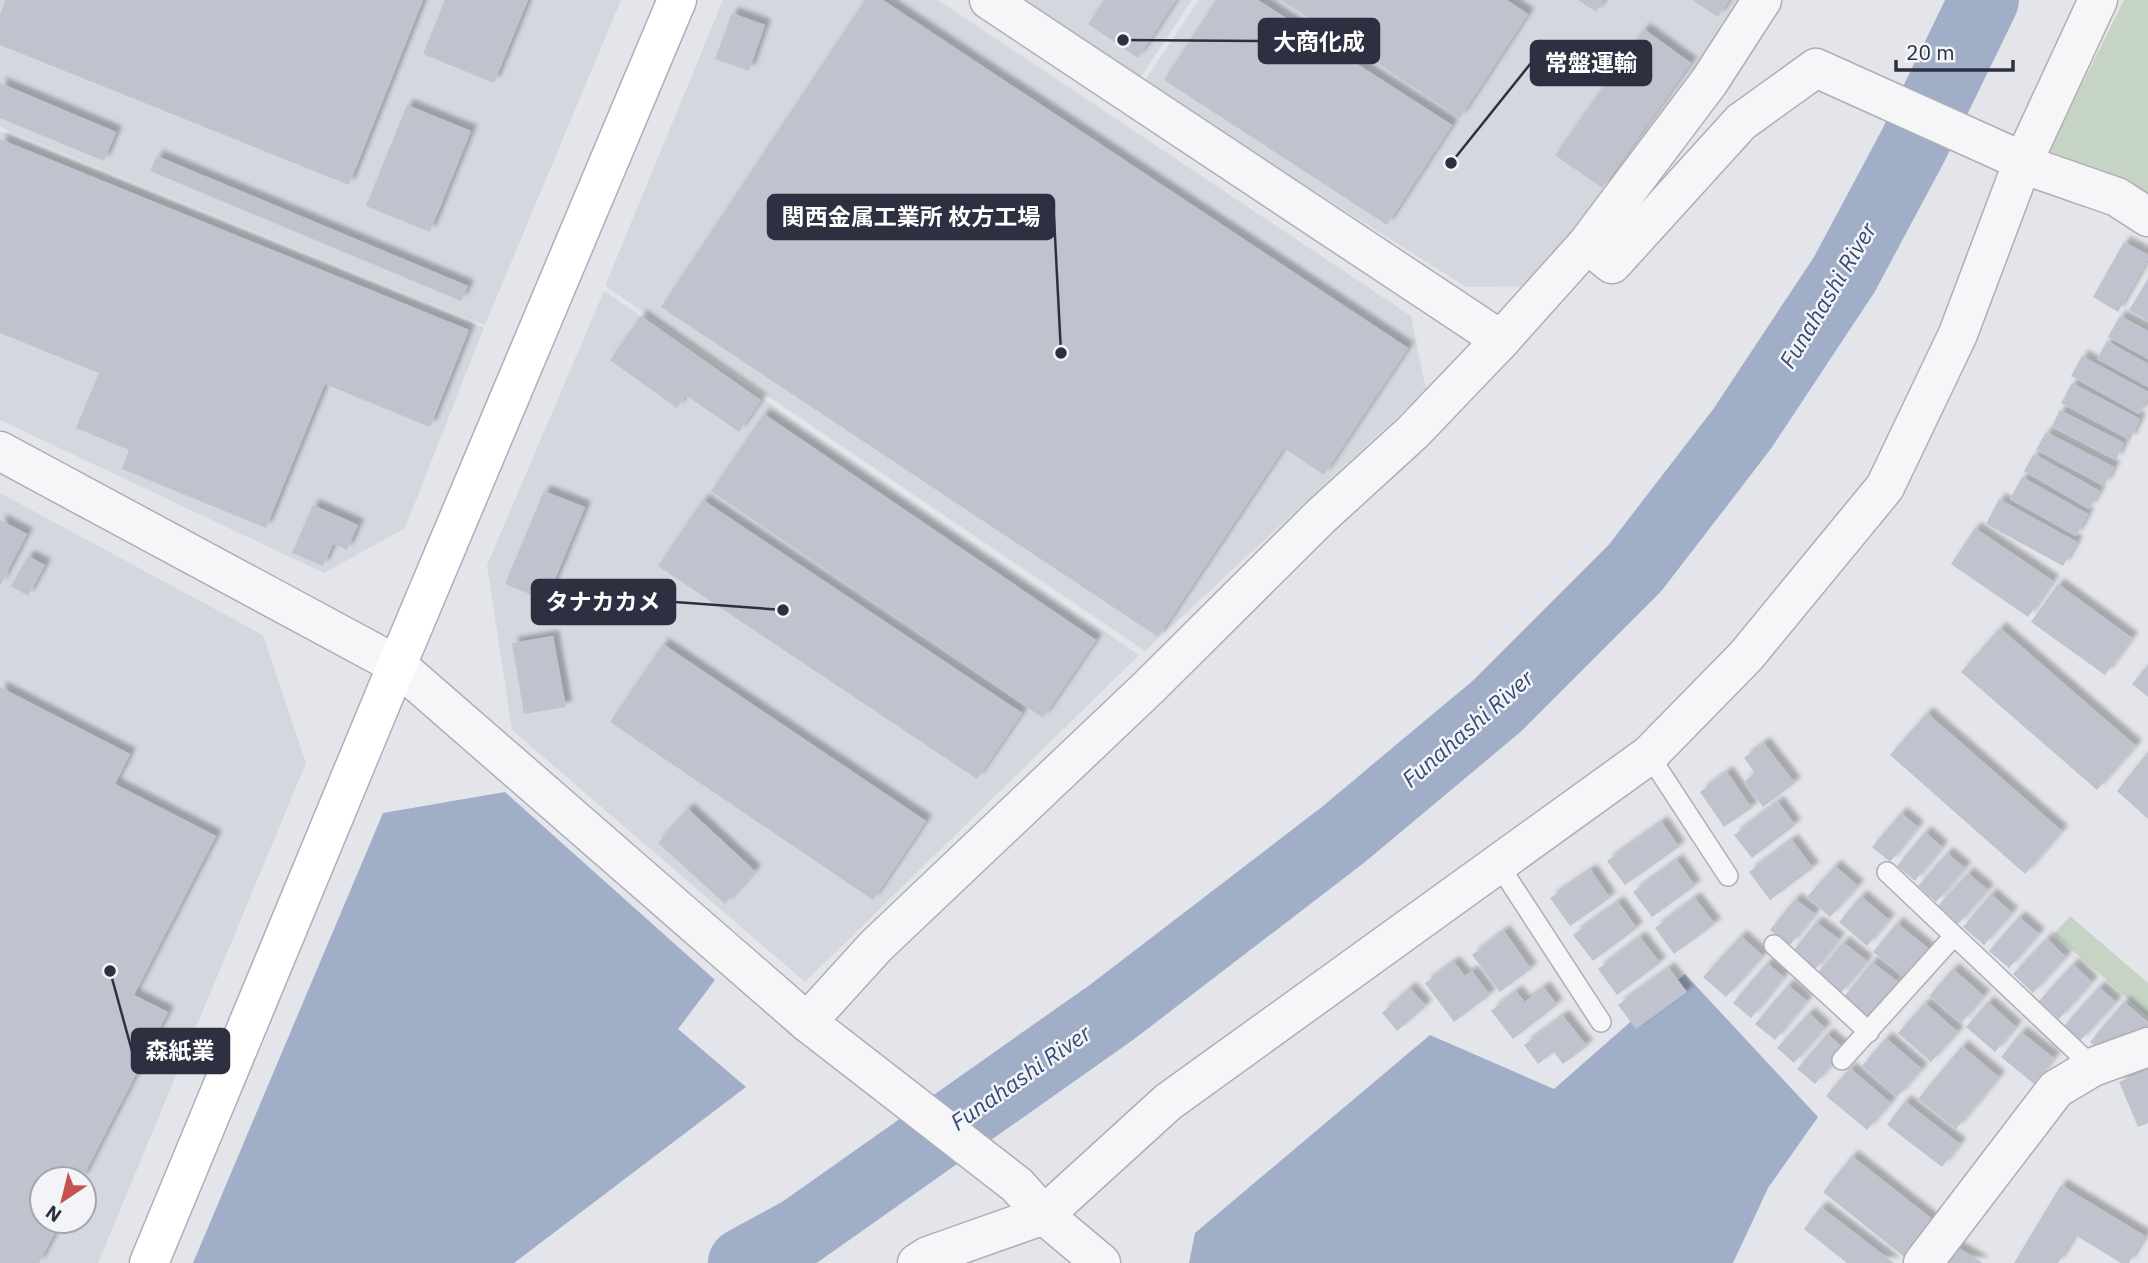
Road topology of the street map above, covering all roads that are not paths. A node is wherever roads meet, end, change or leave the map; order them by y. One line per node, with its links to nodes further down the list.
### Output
1 (677, 0): 10 (street)
2 (989, 0): 8 (street)
3 (1762, 0): 7 (street)
4 (2098, 0): 5 (street)
5 (2015, 159): 6 (street); 7 (street); 11 (street)
6 (2148, 217)
7 (1587, 244): 8 (street)
8 (1502, 340): 18 (street)
9 (0, 452): 10 (street)
10 (397, 665): 18 (street); 24 (street)
11 (1649, 755): 12 (street); 14 (lane)
12 (1497, 862): 17 (lane); 23 (street)
13 (1887, 872): 15 (lane)
14 (1728, 876)
15 (1954, 936): 19 (lane); 22 (lane)
16 (1773, 945): 19 (lane)
17 (1601, 1021)
18 (807, 1022): 23 (street)
19 (1869, 1032): 21 (lane)
20 (2148, 1047): 22 (street)
21 (1842, 1060)
22 (2093, 1066): 27 (street)
23 (1044, 1215): 25 (street); 26 (street)
24 (149, 1263)
25 (917, 1263)
26 (1101, 1263)
27 (1923, 1263)

